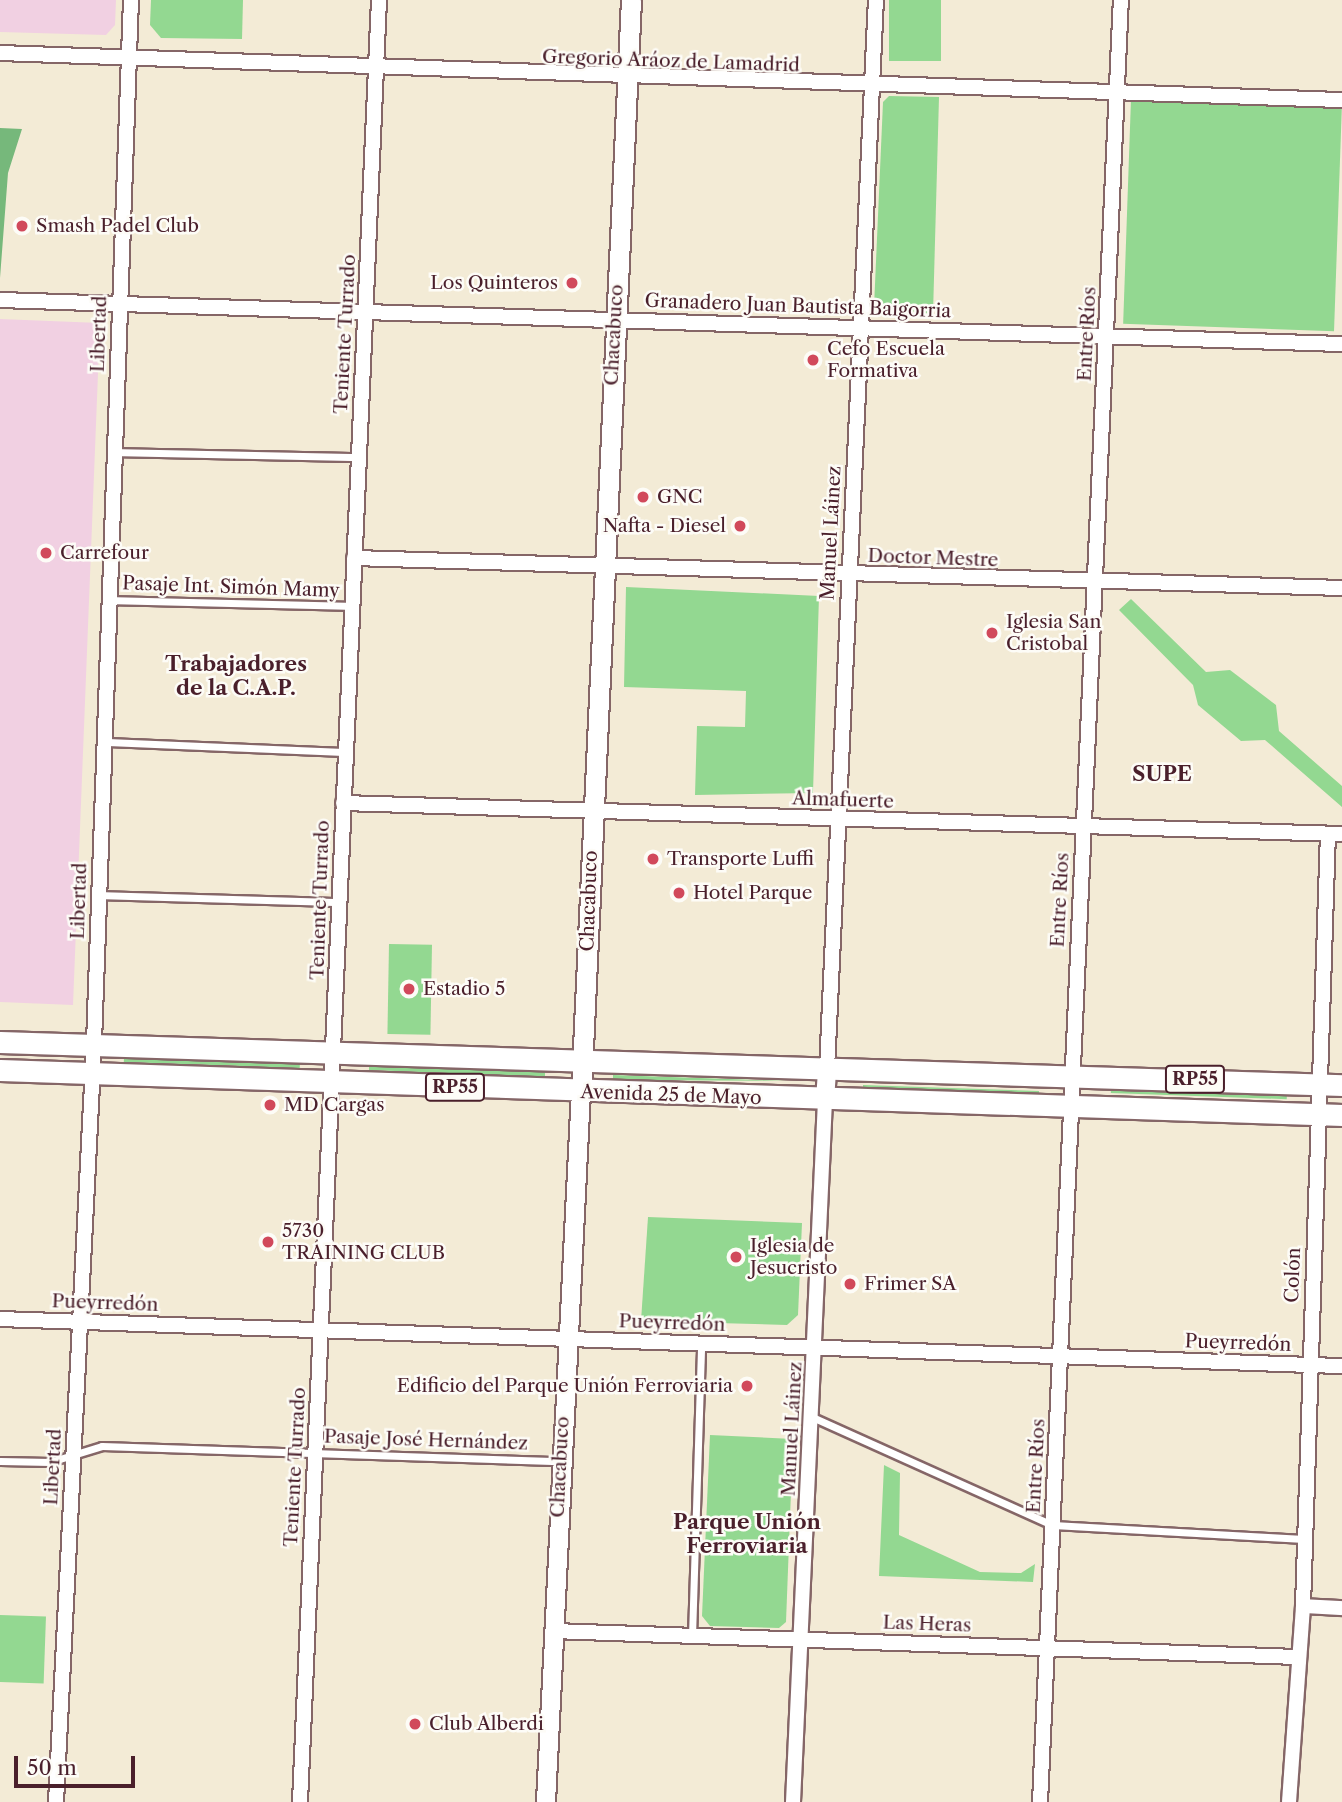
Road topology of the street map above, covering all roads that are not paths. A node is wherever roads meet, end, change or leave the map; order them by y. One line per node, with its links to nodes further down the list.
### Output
1 (131, 0): 7 (street, Libertad)
2 (379, 0): 8 (street, Teniente Turrado)
3 (631, 0): 9 (main road, Chacabuco)
4 (876, 0): 10 (street, Manuel Láinez)
5 (1121, 0): 11 (street, Entre Ríos)
6 (0, 53): 7 (street, Gregorio Aráoz de Lamadrid)
7 (129, 57): 8 (street, Gregorio Aráoz de Lamadrid); 14 (street, Libertad)
8 (376, 70): 9 (street, Gregorio Aráoz de Lamadrid); 15 (street, Teniente Turrado)
9 (627, 79): 10 (street, Gregorio Aráoz de Lamadrid); 16 (main road, Chacabuco)
10 (872, 86): 11 (street, Gregorio Aráoz de Lamadrid); 17 (street, Manuel Láinez)
11 (1117, 93): 12 (street, Gregorio Aráoz de Lamadrid); 18 (street, Entre Ríos)
12 (1342, 100)
13 (0, 300): 14 (street, Granadero Juan Bautista Baigorria)
14 (120, 303): 15 (street, Granadero Juan Bautista Baigorria); 20 (street, Libertad)
15 (365, 312): 16 (street, Granadero Juan Bautista Baigorria); 21 (street, Teniente Turrado)
16 (614, 320): 17 (street, Granadero Juan Bautista Baigorria); 23 (main road, Chacabuco)
17 (862, 329): 18 (street, Granadero Juan Bautista Baigorria); 24 (street, Manuel Láinez)
18 (1106, 336): 19 (street, Granadero Juan Bautista Baigorria); 25 (street, Entre Ríos)
19 (1342, 344)
20 (114, 453): 21 (lane); 27 (street, Libertad)
21 (359, 457): 22 (street, Teniente Turrado)
22 (354, 558): 23 (street, Doctor Mestre); 28 (street, Teniente Turrado)
23 (603, 567): 24 (street, Doctor Mestre); 32 (main road, Chacabuco)
24 (847, 575): 25 (street, Doctor Mestre); 33 (street, Manuel Láinez)
25 (1094, 583): 26 (street, Doctor Mestre); 34 (street, Entre Ríos)
26 (1342, 588)
27 (109, 600): 28 (lane, Pasaje Int. Simón Mamy); 29 (street, Libertad)
28 (352, 606): 30 (street, Teniente Turrado)
29 (104, 742): 30 (lane); 36 (street, Libertad)
30 (346, 752): 31 (street, Teniente Turrado)
31 (343, 803): 32 (street, Almafuerte); 37 (street, Teniente Turrado)
32 (592, 812): 33 (street, Almafuerte); 41 (main road, Chacabuco)
33 (838, 819): 34 (street, Almafuerte); 42 (street, Manuel Láinez)
34 (1083, 826): 35 (street, Almafuerte); 45 (street, Entre Ríos)
35 (1335, 834): 47 (street, Colón)
36 (99, 895): 37 (lane); 39 (street, Libertad)
37 (339, 902): 40 (street, Teniente Turrado)
38 (0, 1042): 39 (main road, Avenida 25 de Mayo / RP55)
39 (94, 1043): 40 (main road, Avenida 25 de Mayo / RP55); 44 (street, Libertad)
40 (333, 1050): 41 (main road, Avenida 25 de Mayo / RP55); 46 (street, Teniente Turrado)
41 (583, 1059): 42 (main road, Avenida 25 de Mayo / RP55); 49 (main road, Chacabuco)
42 (827, 1069): 45 (main road, Avenida 25 de Mayo / RP55); 50 (street)
43 (0, 1070): 44 (main road, Avenida 25 de Mayo / RP55)
44 (91, 1072): 46 (main road, Avenida 25 de Mayo / RP55); 55 (street, Libertad)
45 (1072, 1074): 47 (main road, Avenida 25 de Mayo / RP55); 51 (street, Entre Ríos)
46 (330, 1082): 49 (main road, Avenida 25 de Mayo / RP55); 56 (street, Teniente Turrado)
47 (1319, 1084): 48 (main road, Avenida 25 de Mayo / RP55); 52 (street, Colón)
48 (1342, 1085)
49 (581, 1092): 50 (main road, Avenida 25 de Mayo / RP55); 57 (street, Chacabuco)
50 (825, 1100): 51 (main road, Avenida 25 de Mayo / RP55); 59 (street, Manuel Láinez)
51 (1072, 1107): 52 (main road, Avenida 25 de Mayo / RP55); 60 (street, Entre Ríos)
52 (1318, 1114): 53 (main road, Avenida 25 de Mayo / RP55); 61 (street, Colón)
53 (1342, 1115)
54 (0, 1319): 55 (street, Pueyrredón)
55 (79, 1322): 56 (street, Pueyrredón); 65 (street, Libertad)
56 (321, 1330): 57 (street, Pueyrredón); 64 (street, Teniente Turrado)
57 (568, 1338): 58 (street, Pueyrredón); 67 (street, Chacabuco)
58 (701, 1343): 59 (street, Pueyrredón); 73 (lane)
59 (815, 1348): 60 (street, Pueyrredón); 63 (street, Manuel Láinez)
60 (1061, 1356): 61 (street, Pueyrredón); 68 (street, Entre Ríos)
61 (1310, 1365): 62 (street, Pueyrredón); 69 (street, Colón)
62 (1342, 1366)
63 (812, 1417): 68 (lane); 74 (street, Manuel Láinez)
64 (315, 1452): 65 (lane, Pasaje José Hernández); 67 (lane, Pasaje José Hernández); 78 (street, Teniente Turrado)
65 (73, 1456): 66 (lane, Pasaje José Hernández); 77 (street, Libertad)
66 (0, 1461)
67 (560, 1461): 72 (street, Chacabuco)
68 (1052, 1525): 69 (lane); 75 (street, Entre Ríos)
69 (1305, 1539): 70 (street, Colón)
70 (1303, 1606): 71 (street); 76 (street, Colón)
71 (1342, 1608)
72 (553, 1631): 73 (street, Las Heras); 79 (street, Chacabuco)
73 (692, 1636): 74 (street, Las Heras)
74 (801, 1639): 75 (street, Las Heras); 80 (street, Manuel Láinez)
75 (1047, 1647): 76 (street, Las Heras); 81 (street, Entre Ríos)
76 (1299, 1657): 82 (street, Colón)
77 (56, 1802)
78 (300, 1802)
79 (546, 1802)
80 (793, 1802)
81 (1040, 1802)
82 (1289, 1802)

